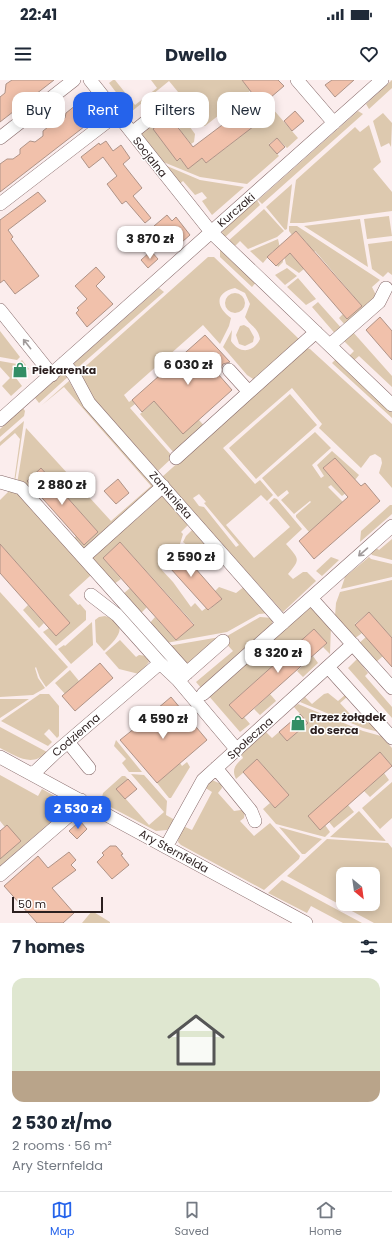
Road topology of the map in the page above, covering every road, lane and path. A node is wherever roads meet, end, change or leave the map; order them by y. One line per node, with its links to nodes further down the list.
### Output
1 (74, 80): 11 (street)
2 (297, 80): 6 (street)
3 (382, 80): 6 (street, Kurczaki)
4 (97, 82): 5 (street, Socjalna)
5 (103, 92)
6 (334, 123): 13 (street, Kurczaki)
7 (141, 127): 10 (street)
8 (99, 128): 12 (street)
9 (128, 128): 10 (street, Socjalna)
10 (132, 134): 13 (street, Socjalna)
11 (0, 138)
12 (0, 204)
13 (211, 232): 16 (street); 18 (street, Kurczaki)
14 (386, 288): 17 (street)
15 (0, 310): 20 (street, one-way to 15)
16 (316, 332): 17 (street); 21 (street)
17 (330, 345): 22 (street)
18 (64, 363): 20 (street, Kurczaki); 26 (street, Zamknięta)
19 (229, 370): 21 (street)
20 (52, 375): 23 (street, Kurczaki)
21 (249, 392): 24 (street)
22 (392, 405)
23 (0, 420)
24 (176, 458)
25 (0, 482): 28 (street)
26 (162, 486): 28 (street); 31 (street, Zamknięta)
27 (392, 526): 30 (street, one-way to 30)
28 (84, 557): 36 (street)
29 (91, 595): 34 (street)
30 (311, 598): 31 (street); 33 (street)
31 (283, 623): 38 (street)
32 (223, 641): 36 (street)
33 (353, 644): 35 (street, Społeczna); 37 (street)
34 (160, 663): 36 (street); 40 (street, Codzienna)
35 (328, 667): 39 (street); 41 (street, Społeczna)
36 (182, 677): 41 (street)
37 (392, 688)
38 (203, 694)
39 (392, 738)
40 (68, 742): 43 (street); 45 (street, Codzienna)
41 (237, 750): 44 (street, Społeczna)
42 (0, 757): 45 (street, Ary Sternfelda)
43 (89, 768)
44 (216, 768): 47 (street); 48 (street, Społeczna)
45 (33, 774): 46 (street, Ary Sternfelda)
46 (81, 800): 48 (street, Ary Sternfelda); 49 (street)
47 (255, 821)
48 (166, 847): 50 (street, Ary Sternfelda)
49 (0, 875)
50 (306, 923)

